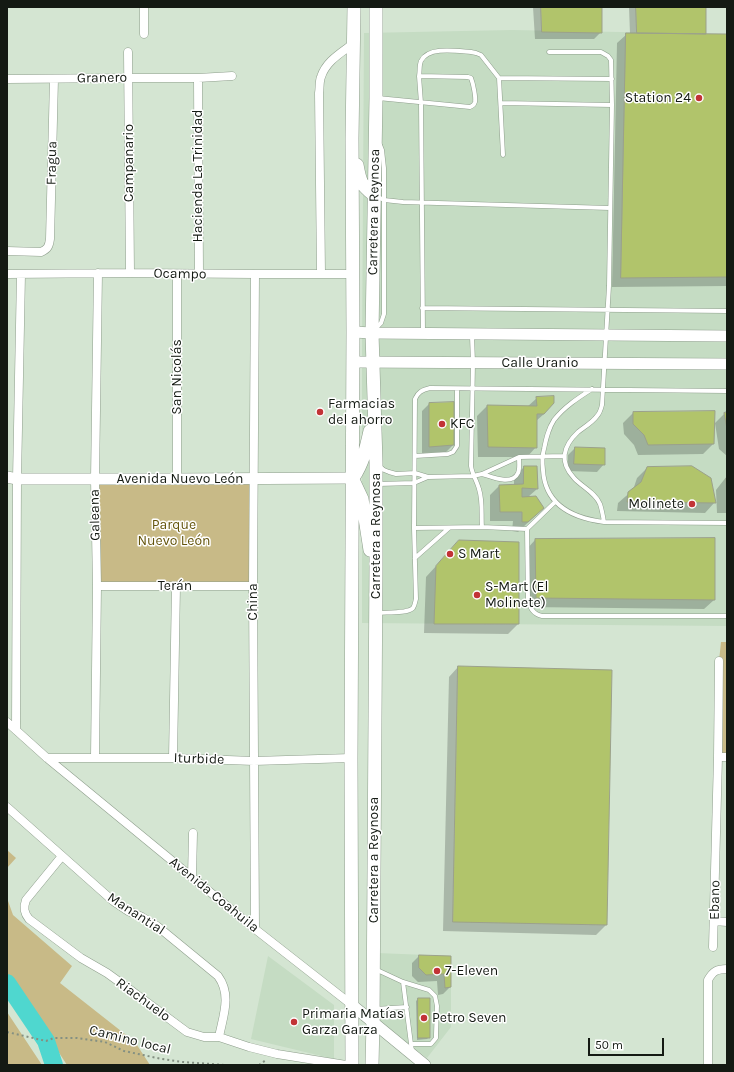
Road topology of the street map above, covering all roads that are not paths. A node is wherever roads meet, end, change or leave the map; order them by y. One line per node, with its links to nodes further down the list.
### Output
1 (144, 7): 4 (street)
2 (354, 7): 5 (main road, Carretera a Reynosa)
3 (376, 7): 16 (main road, Carretera a Reynosa)
4 (144, 34)
5 (354, 43): 20 (main road, Carretera a Reynosa); 33 (street)
6 (128, 52): 10 (street, Campanario)
7 (549, 52): 15 (lane)
8 (232, 76): 11 (street, Granero)
9 (419, 76): 12 (lane); 17 (lane); 17 (lane)
10 (129, 78): 11 (street, Granero); 14 (street, Granero); 26 (street, Campanario)
11 (198, 78): 31 (street, Hacienda La Trinidad)
12 (499, 78): 15 (lane); 18 (lane)
13 (7, 79): 14 (street, Granero)
14 (54, 79): 25 (street, Fragua)
15 (612, 79): 19 (lane)
16 (376, 98): 17 (lane); 22 (main road, Carretera a Reynosa)
17 (421, 103): 23 (lane)
18 (501, 103): 19 (lane); 21 (lane)
19 (612, 105): 24 (lane)
20 (352, 138): 22 (main road); 34 (main road, Carretera a Reynosa)
21 (503, 155)
22 (379, 198): 23 (lane); 40 (main road, Carretera a Reynosa)
23 (421, 202): 24 (lane); 35 (lane)
24 (610, 208): 36 (lane)
25 (7, 252)
26 (130, 273): 29 (street, Ocampo); 30 (street, Ocampo)
27 (7, 274): 28 (street, Ocampo)
28 (21, 274): 29 (street, Ocampo); 64 (street)
29 (98, 274): 67 (street, Galeana)
30 (177, 274): 31 (street, Ocampo); 68 (street, San Nicolás)
31 (199, 274): 32 (street, Ocampo)
32 (255, 274): 33 (street, Ocampo); 65 (street, China)
33 (321, 274): 34 (street, Ocampo)
34 (353, 274): 38 (main road, Carretera a Reynosa)
35 (422, 308): 36 (lane); 39 (lane)
36 (608, 310): 37 (lane); 42 (lane)
37 (727, 311)
38 (354, 332): 40 (street, Calle Uranio); 44 (main road, Carretera a Reynosa)
39 (423, 332): 40 (street, Calle Uranio); 41 (street, Calle Uranio)
40 (372, 333): 45 (main road, Carretera a Reynosa)
41 (472, 333): 42 (street, Calle Uranio); 46 (lane)
42 (606, 334): 43 (street, Calle Uranio); 47 (lane)
43 (727, 336)
44 (353, 362): 45 (street, Calle Uranio); 66 (main road, Carretera a Reynosa)
45 (373, 362): 46 (street, Calle Uranio); 54 (main road, Carretera a Reynosa)
46 (473, 363): 47 (street, Calle Uranio); 50 (lane)
47 (605, 364): 48 (street, Calle Uranio); 52 (lane)
48 (727, 364)
49 (457, 388): 50 (lane); 55 (lane); 55 (lane)
50 (472, 389): 51 (lane); 62 (lane)
51 (592, 389): 52 (lane); 58 (lane)
52 (604, 389): 53 (lane); 56 (lane)
53 (727, 391)
54 (374, 414): 59 (main road, Carretera a Reynosa); 66 (main road)
55 (415, 456): 60 (lane)
56 (564, 456): 58 (lane); 72 (lane)
57 (519, 457): 58 (lane); 61 (lane); 61 (lane)
58 (542, 457): 71 (lane)
59 (376, 463): 60 (lane); 70 (main road, Carretera a Reynosa)
60 (415, 474): 63 (lane); 69 (lane)
61 (482, 474): 62 (lane)
62 (473, 476): 63 (lane); 74 (lane)
63 (428, 477): 69 (lane)
64 (12, 478): 67 (street, Avenida Nuevo León); 87 (street)
65 (254, 478): 66 (street, Avenida Nuevo León); 68 (street, Avenida Nuevo León); 82 (street, China)
66 (353, 478): 79 (main road); 93 (main road, Carretera a Reynosa)
67 (94, 479): 68 (street, Avenida Nuevo León); 80 (street, Galeana)
68 (176, 479)
69 (414, 483): 70 (lane); 75 (lane)
70 (376, 484): 79 (main road, Carretera a Reynosa)
71 (555, 502): 72 (lane); 77 (lane)
72 (604, 522): 73 (lane)
73 (727, 523)
74 (482, 527): 76 (lane); 77 (lane)
75 (414, 528): 76 (lane); 78 (lane)
76 (450, 528): 78 (lane)
77 (527, 529): 84 (lane)
78 (415, 558): 83 (lane)
79 (376, 566): 83 (main road, Carretera a Reynosa)
80 (96, 586): 81 (street, Terán); 88 (street, Galeana)
81 (176, 586): 82 (street, Terán); 92 (street)
82 (253, 586): 94 (street, China)
83 (376, 613): 103 (main road, Carretera a Reynosa)
84 (727, 616)
85 (719, 661): 89 (street, Ebano)
86 (7, 722): 87 (street, Avenida Coahuila)
87 (16, 730): 91 (street, Avenida Coahuila)
88 (95, 757): 91 (street, Iturbide); 92 (street, Iturbide)
89 (718, 757): 90 (street); 99 (street, Ebano)
90 (727, 757)
91 (47, 758): 98 (street, Avenida Coahuila)
92 (173, 758): 94 (street, Iturbide)
93 (351, 758): 94 (street, Iturbide); 106 (main road, Carretera a Reynosa)
94 (254, 761): 101 (street, China)
95 (7, 807): 97 (street, Manantial)
96 (193, 833): 98 (street)
97 (62, 856): 109 (street, Manantial); 109 (street, Riachuelo)
98 (192, 877): 101 (street, Avenida Coahuila)
99 (714, 921): 100 (street); 102 (street, Ebano)
100 (727, 922)
101 (255, 929): 106 (street, Avenida Coahuila)
102 (713, 947)
103 (373, 968): 105 (lane); 108 (main road, Carretera a Reynosa)
104 (723, 969): 117 (street)
105 (403, 982): 107 (lane); 110 (lane)
106 (352, 1005): 108 (street, Avenida Coahuila); 114 (main road, Carretera a Reynosa)
107 (406, 1007): 108 (lane); 110 (lane)
108 (373, 1016): 111 (street, Avenida Coahuila); 115 (main road, Carretera a Reynosa)
109 (219, 1037): 112 (street, Riachuelo)
110 (411, 1044): 111 (lane)
111 (413, 1055): 116 (street, Avenida Coahuila)
112 (318, 1063): 113 (street, Riachuelo)
113 (346, 1065)
114 (352, 1065)
115 (372, 1065)
116 (424, 1065)
117 (708, 1065)

